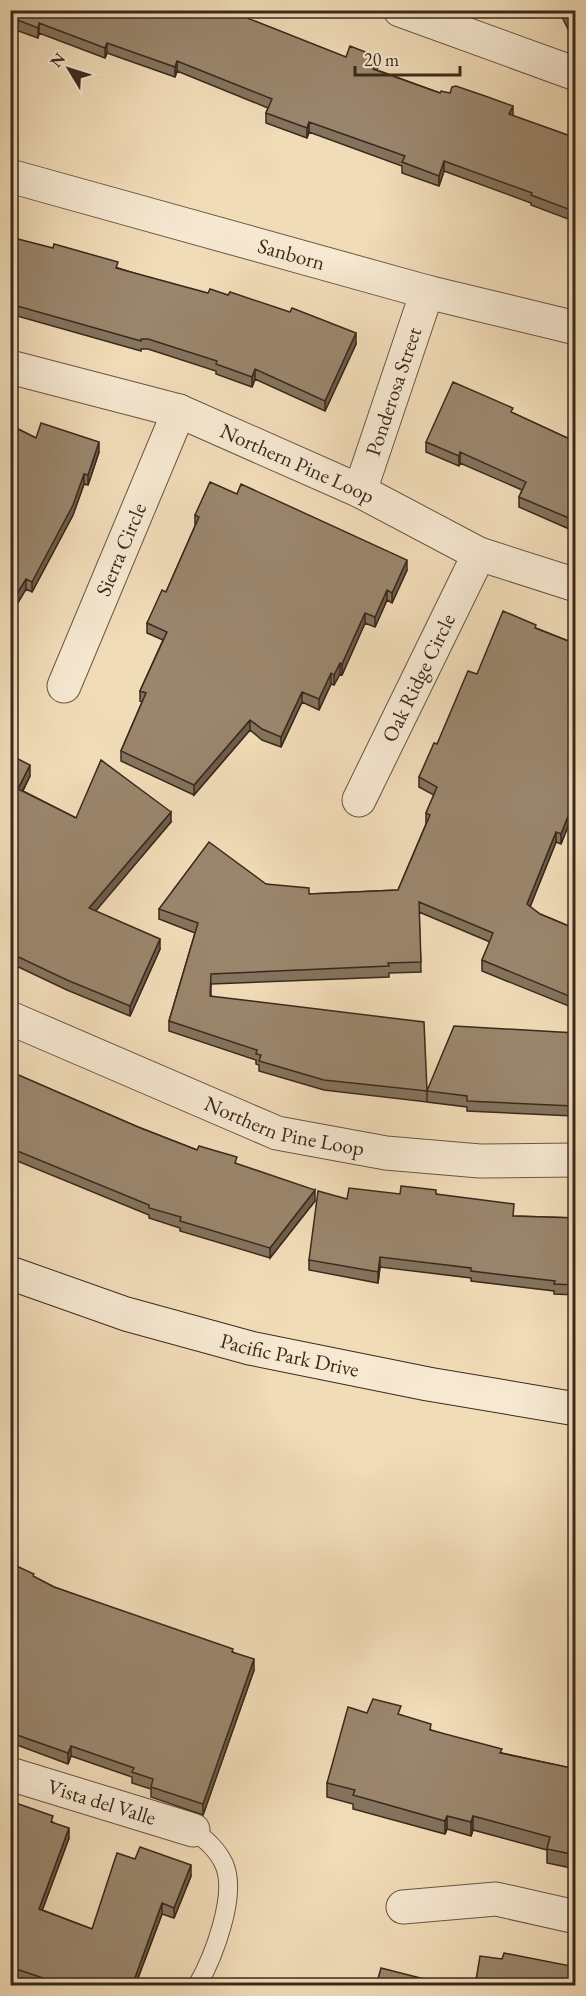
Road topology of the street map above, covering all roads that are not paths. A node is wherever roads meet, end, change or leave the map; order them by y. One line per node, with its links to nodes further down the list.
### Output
1 (400, 10): 2 (street)
2 (576, 74)
3 (10, 176): 4 (street, Sanborn)
4 (427, 292): 5 (street, Sanborn); 8 (street, Ponderosa Street)
5 (576, 328)
6 (10, 368): 7 (street, Northern Pine Loop)
7 (179, 411): 8 (street, Northern Pine Loop); 11 (street, Sierra Circle)
8 (360, 491): 9 (street, Northern Pine Loop)
9 (479, 554): 10 (street, Northern Pine Loop); 12 (street, Oak Ridge Circle)
10 (576, 585)
11 (64, 686)
12 (359, 800)
13 (10, 1018): 14 (street, Northern Pine Loop)
14 (576, 1160)
15 (10, 1274): 16 (street, Pacific Park Drive)
16 (576, 1409)
17 (10, 1774): 18 (street, Vista del Valle)
18 (193, 1830): 21 (lane)
19 (403, 1907): 20 (street)
20 (576, 1917)
21 (197, 1986)

